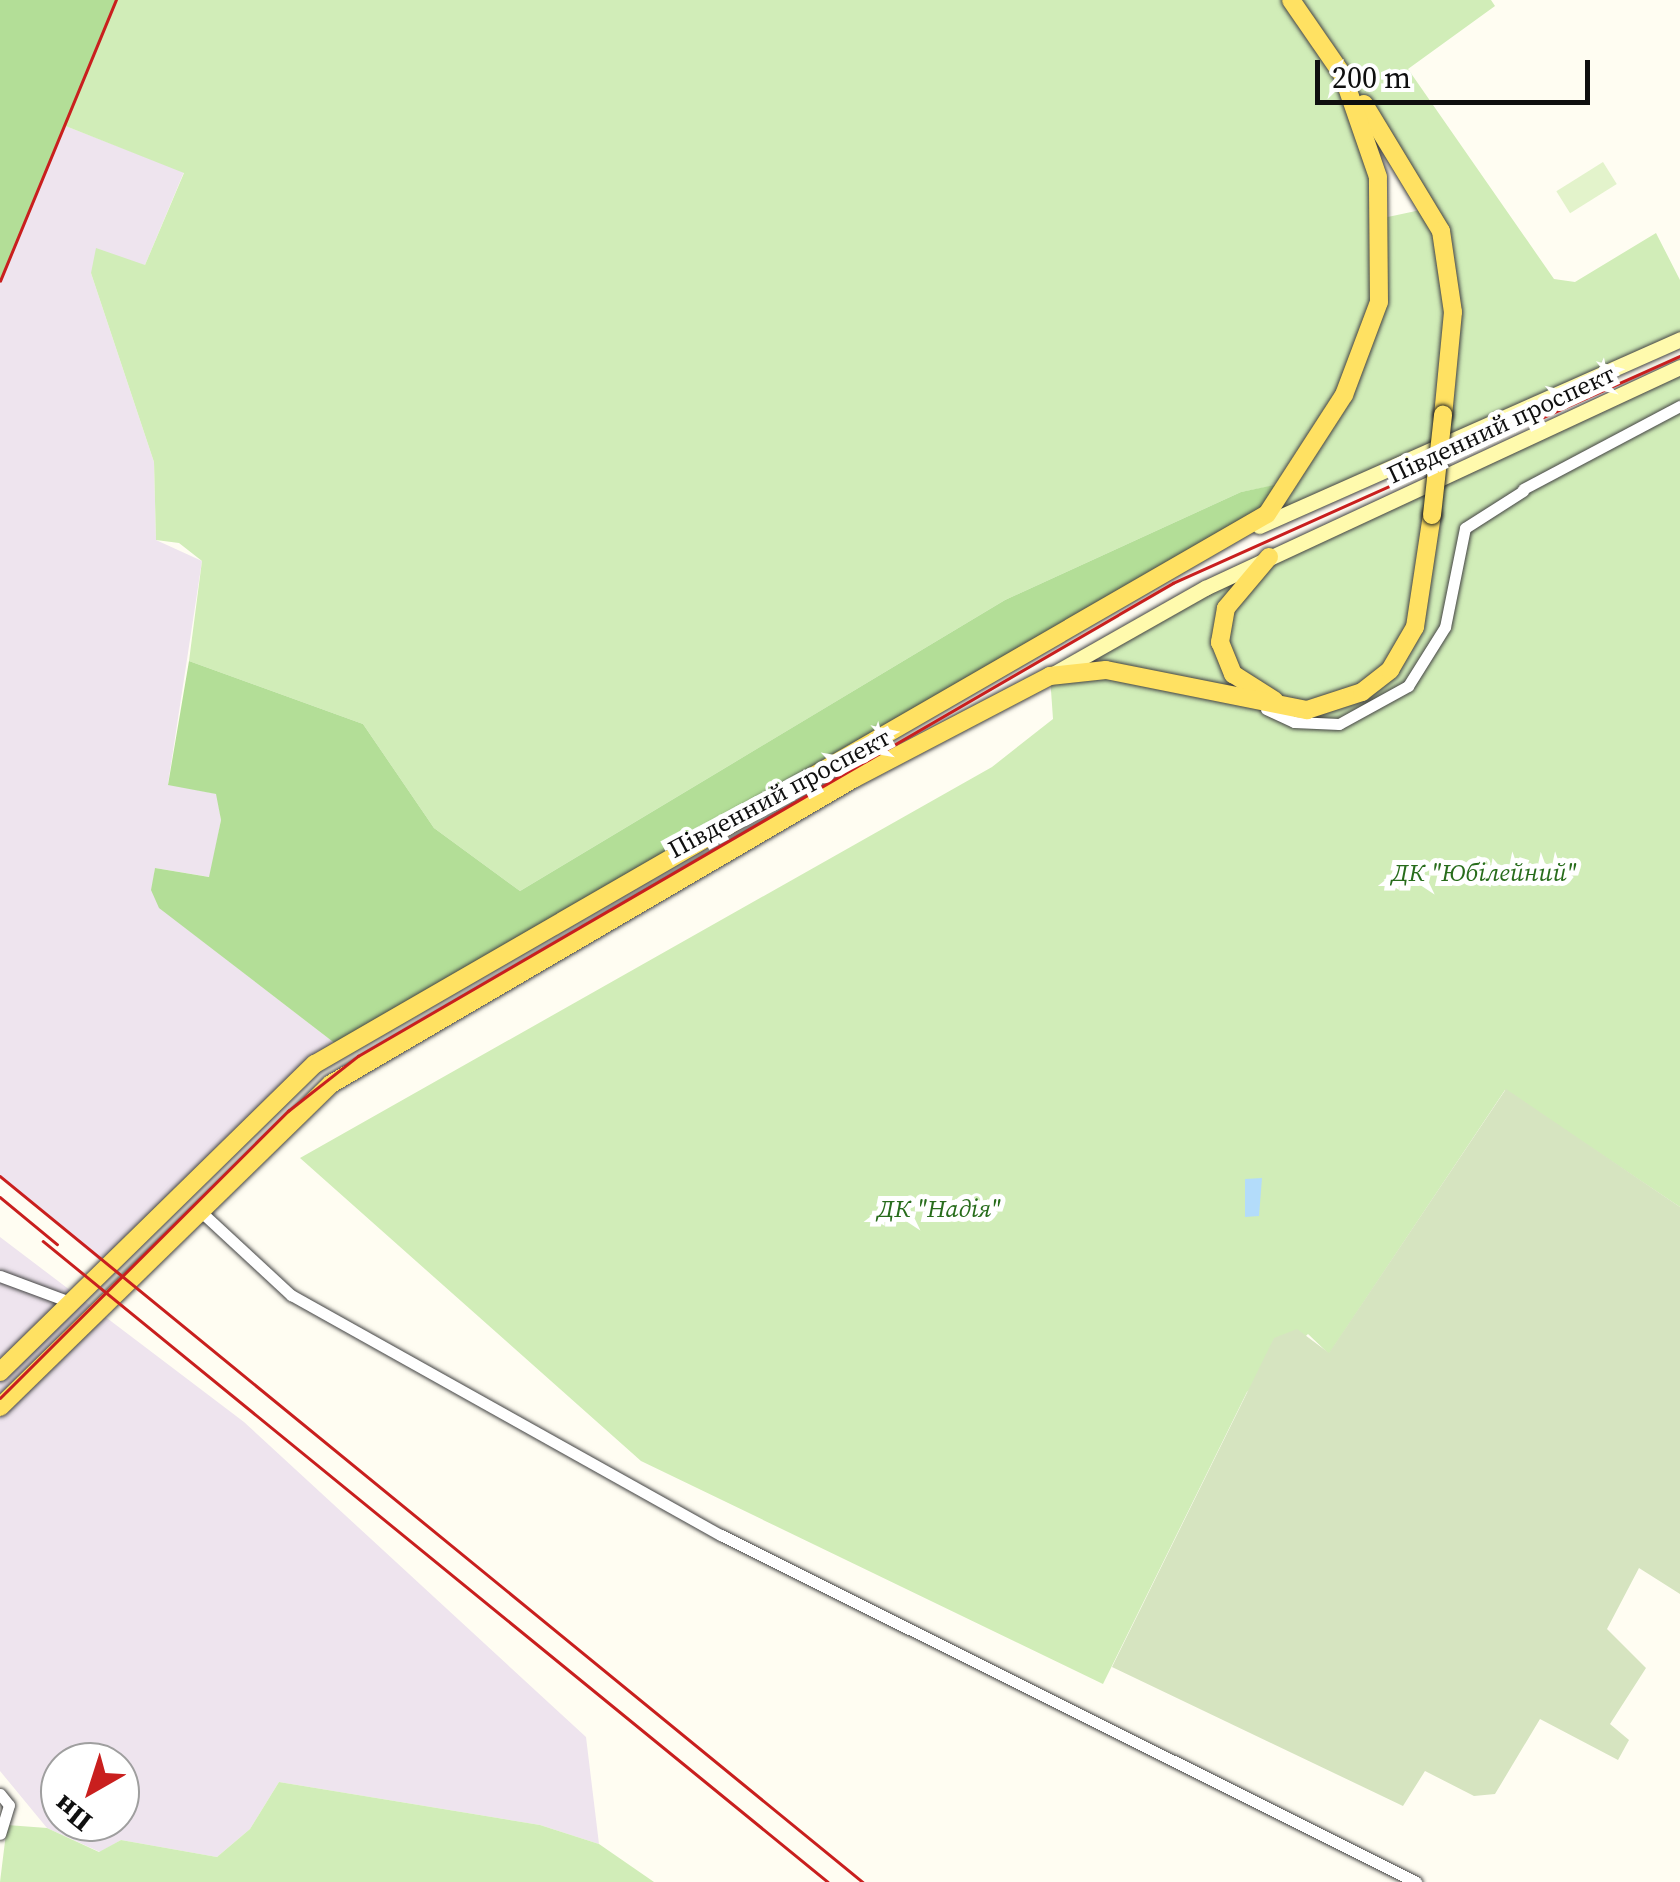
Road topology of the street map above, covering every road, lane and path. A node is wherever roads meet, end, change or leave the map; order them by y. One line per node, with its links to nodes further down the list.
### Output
1 (1291, 0): 2 (main road)
2 (1343, 76): 6 (main road); 10 (main road, bridge)
3 (1680, 338): 6 (main road, Південний проспект)
4 (1680, 367): 7 (main road, Південний проспект)
5 (1680, 406): 9 (street)
6 (1246, 531): 13 (main road, Південний проспект)
7 (1268, 557): 8 (main road, Південний проспект); 10 (main road)
8 (1050, 676): 9 (main road); 11 (main road, Південний проспект)
9 (1257, 705): 10 (main road)
10 (1319, 709)
11 (198, 1208): 15 (main road, Південний проспект); 18 (street)
12 (1, 1277): 13 (street)
13 (70, 1302): 14 (main road, Південний проспект)
14 (0, 1372)
15 (0, 1408)
16 (0, 1794): 17 (street)
17 (0, 1834)
18 (1416, 1882)

